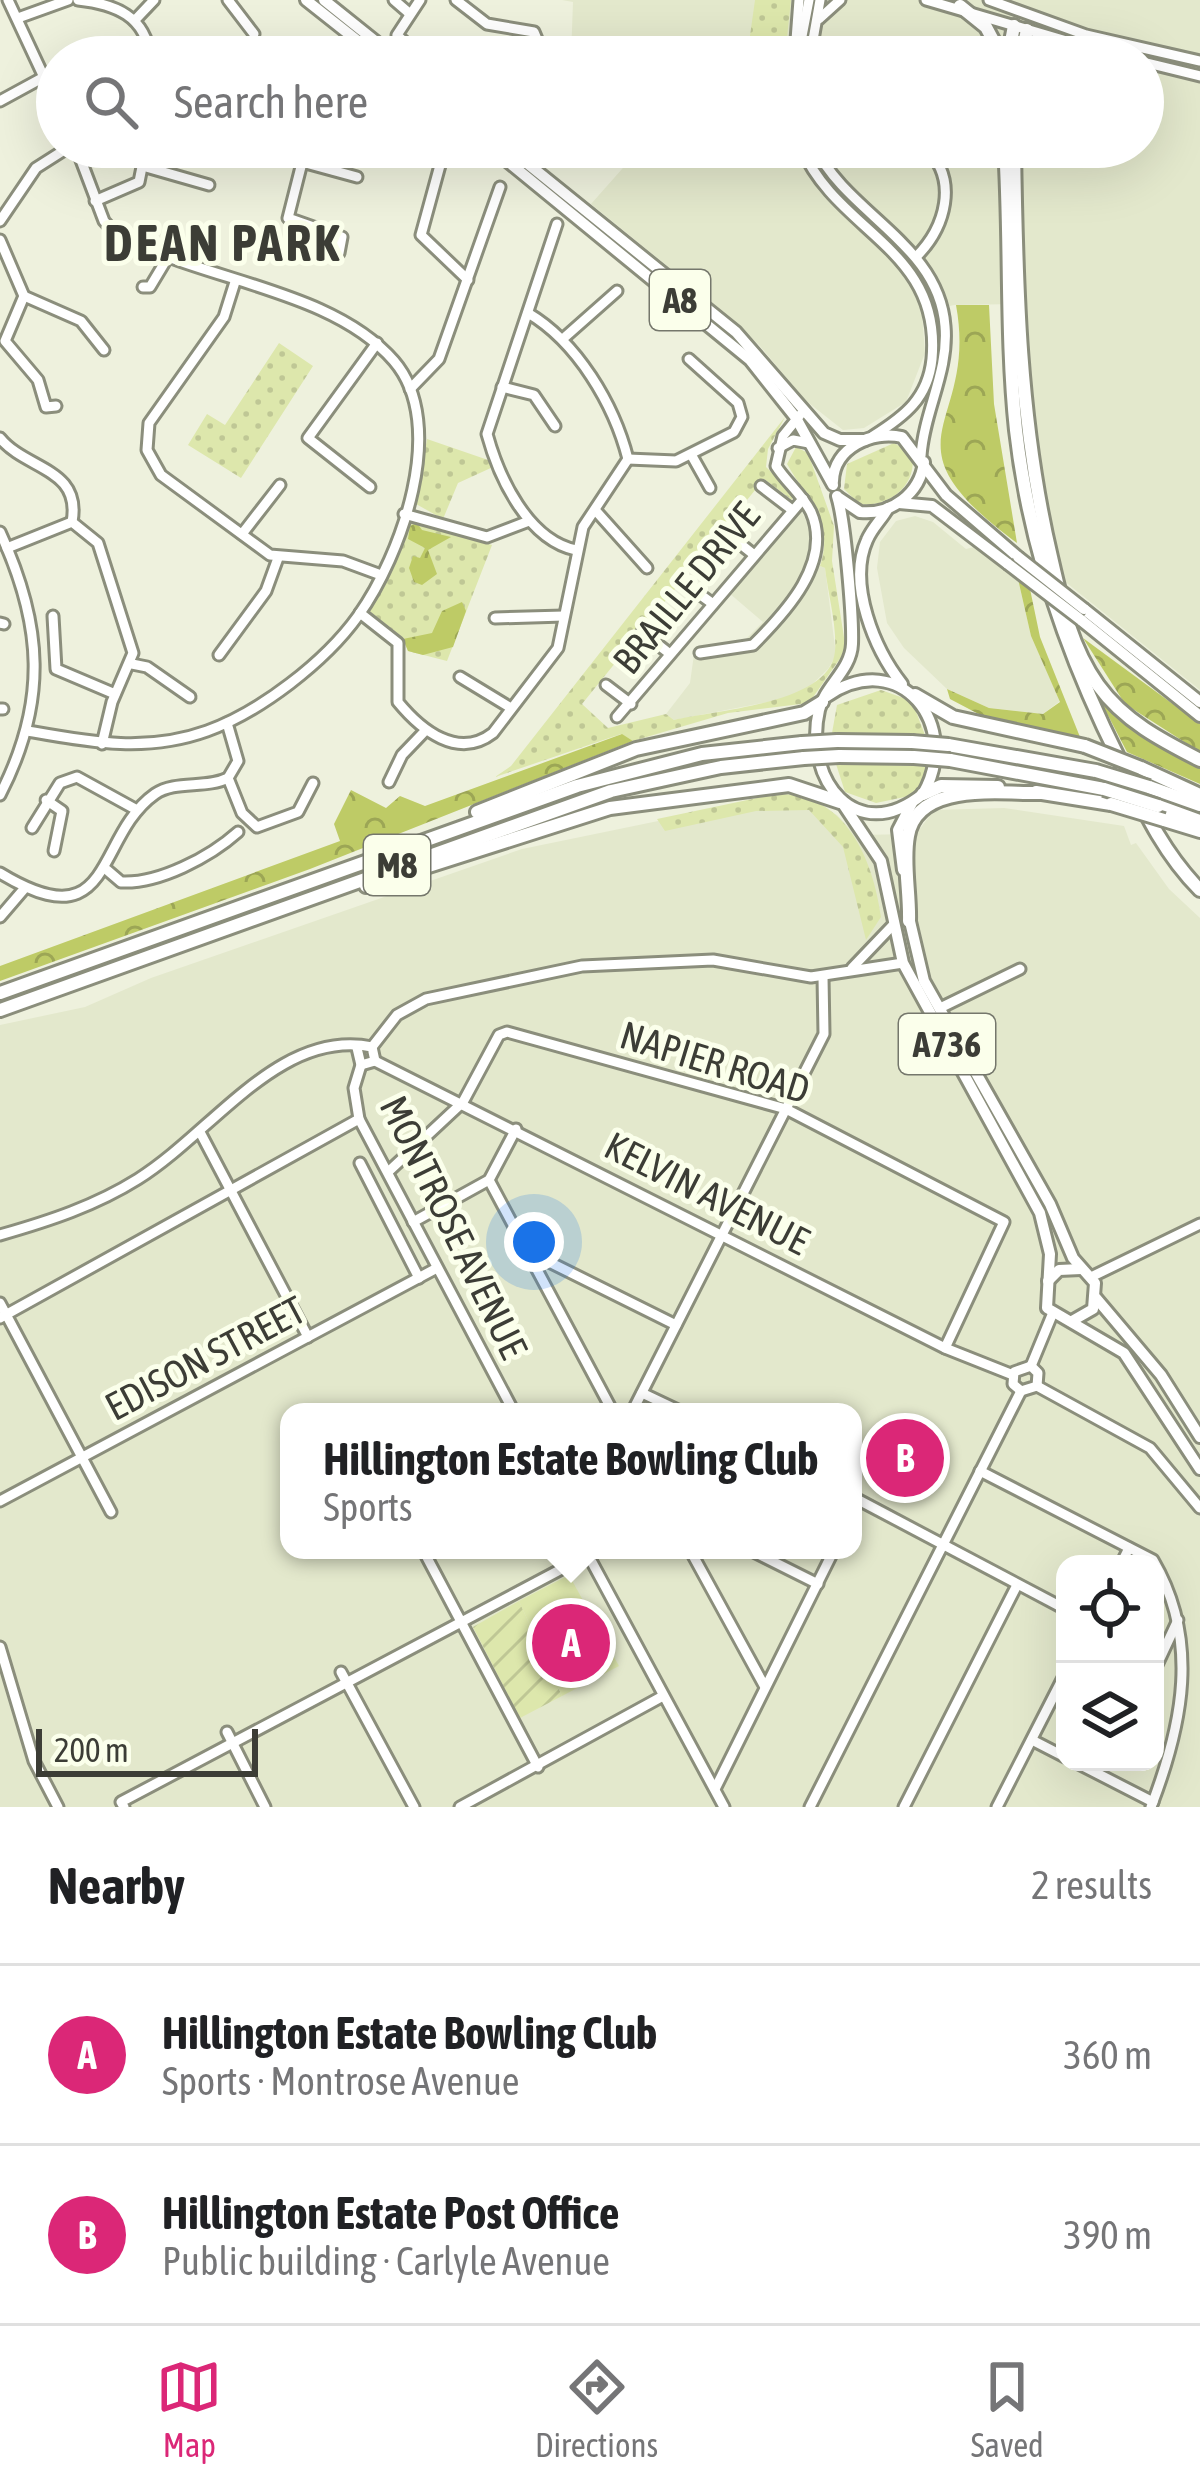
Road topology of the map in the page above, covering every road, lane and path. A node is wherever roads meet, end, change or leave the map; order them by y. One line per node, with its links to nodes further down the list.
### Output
1 (8, 0): 21 (street)
2 (68, 0): 21 (street)
3 (78, 0): 22 (street)
4 (154, 0): 22 (street)
5 (228, 0): 25 (street)
6 (306, 0): 27 (main road)
7 (324, 0): 28 (main road)
8 (394, 0): 19 (street)
9 (420, 0): 19 (street)
10 (456, 0): 30 (street)
11 (799, 0): 31 (street)
12 (809, 0): 32 (street)
13 (820, 0): 23 (street)
14 (840, 0): 23 (street)
15 (926, 0): 17 (street)
16 (988, 0): 18 (street)
17 (961, 6): 24 (street); 34 (highway)
18 (1019, 10): 20 (street); 24 (street)
19 (410, 13): 29 (street)
20 (1031, 15): 24 (street); 38 (street)
21 (18, 18): 40 (street)
22 (135, 20): 26 (street)
23 (816, 23): 33 (street)
24 (1020, 28): 35 (highway); 36 (highway); 37 (street)
25 (254, 34)
26 (141, 36)
27 (352, 36)
28 (369, 36)
29 (398, 36)
30 (536, 36)
31 (797, 36)
32 (801, 36)
33 (814, 36)
34 (992, 36)
35 (1016, 36)
36 (1020, 36)
37 (1047, 36)
38 (1090, 36)
39 (1164, 53): 41 (street)
40 (36, 59)
41 (1200, 62)
42 (1164, 67): 43 (street)
43 (1200, 76)
44 (36, 81): 45 (street)
45 (0, 101)
46 (36, 168): 64 (street)
47 (81, 168): 63 (street)
48 (145, 168): 63 (street)
49 (150, 168): 61 (street)
50 (300, 168): 67 (street)
51 (324, 168): 60 (street)
52 (439, 168): 70 (street)
53 (516, 168): 84 (main road, A8)
54 (533, 168): 84 (main road, A8)
55 (814, 168): 87 (street)
56 (827, 168): 69 (street)
57 (940, 168): 69 (street)
58 (1006, 168): 166 (highway)
59 (1015, 168): 144 (highway)
60 (357, 177)
61 (209, 185)
62 (500, 187): 70 (street)
63 (95, 201): 68 (street)
64 (0, 221)
65 (557, 224): 75 (street)
66 (0, 240): 74 (street)
67 (338, 253)
68 (168, 257): 71 (street); 72 (street)
69 (916, 257): 92 (street)
70 (469, 280): 82 (street)
71 (235, 282): 78 (street); 107 (street)
72 (148, 290)
73 (617, 291): 76 (street)
74 (24, 296): 77 (street); 79 (street)
75 (528, 313): 76 (street); 81 (street)
76 (565, 337): 91 (street)
77 (3, 340): 83 (street)
78 (376, 343): 82 (street); 95 (street)
79 (104, 350)
80 (689, 359): 90 (street)
81 (502, 387): 85 (street); 103 (street)
82 (410, 389): 102 (street)
83 (56, 406)
84 (800, 414): 87 (main road, A8); 88 (main road, A8); 89 (street)
85 (555, 426)
86 (0, 438): 104 (street)
87 (867, 439): 92 (main road); 97 (main road)
88 (809, 443): 89 (street); 97 (main road, A8)
89 (778, 448): 98 (street)
90 (692, 457): 91 (street); 96 (street)
91 (628, 459): 101 (street)
92 (923, 459): 99 (main road); 112 (main road)
93 (280, 485): 107 (street)
94 (761, 486): 100 (street)
95 (370, 487)
96 (710, 488)
97 (835, 491): 99 (main road); 132 (main road, A736)
98 (803, 499): 100 (street, BRAILLE DRIVE); 123 (street)
99 (893, 506): 112 (main road); 129 (main road, A736)
100 (791, 509): 110 (street, BRAILLE DRIVE)
101 (596, 511): 109 (street); 113 (street)
102 (404, 514): 103 (street); 114 (street)
103 (529, 521): 109 (street)
104 (72, 522): 108 (street); 126 (street)
105 (724, 531): 110 (street)
106 (0, 532): 108 (street)
107 (242, 534): 111 (street)
108 (8, 548): 139 (street)
109 (576, 550): 120 (street)
110 (753, 554): 116 (street, BRAILLE DRIVE)
111 (278, 558): 114 (street); 125 (street)
112 (1013, 560): 118 (main road, bridge)
113 (647, 568)
114 (381, 575): 117 (street)
115 (683, 581): 116 (street)
116 (713, 604): 124 (street, BRAILLE DRIVE)
117 (360, 613): 138 (street); 140 (street)
118 (1083, 614): 133 (main road); 136 (main road)
119 (53, 616): 130 (street)
120 (564, 616): 121 (street); 135 (street)
121 (495, 617)
122 (642, 632): 124 (street)
123 (700, 653)
124 (670, 654): 134 (street, BRAILLE DRIVE)
125 (219, 655)
126 (132, 664): 130 (street); 131 (street)
127 (460, 677): 135 (street)
128 (606, 685): 134 (street)
129 (910, 692): 132 (main road); 150 (highway, bridge); 151 (main road, A736)
130 (115, 694): 141 (street)
131 (190, 697)
132 (824, 699): 153 (main road, A736); 162 (highway, M8)
133 (1200, 702)
134 (632, 704): 137 (street, BRAILLE DRIVE)
135 (512, 708): 140 (street)
136 (1200, 716)
137 (617, 717)
138 (227, 723): 141 (street); 145 (street)
139 (28, 731): 141 (street); 149 (street)
140 (425, 731): 147 (street)
141 (102, 744)
142 (803, 750): 143 (highway, M8, bridge); 162 (highway, M8); 173 (highway, M8)
143 (949, 753): 154 (highway, M8, bridge); 156 (highway, M8, bridge)
144 (1200, 760)
145 (229, 778): 146 (street); 155 (street)
146 (313, 782)
147 (388, 782)
148 (1040, 793): 151 (highway, M8); 156 (highway, M8, bridge); 168 (highway, M8)
149 (0, 795)
150 (1200, 795)
151 (918, 797): 153 (main road); 168 (main road, A736)
152 (46, 800): 155 (street); 158 (street); 161 (street)
153 (841, 803): 168 (main road, A736); 173 (highway, M8)
154 (1200, 805)
155 (137, 810): 163 (street)
156 (1161, 813): 157 (highway, M8); 159 (highway, M8)
157 (1200, 821)
158 (32, 828)
159 (1200, 831)
160 (238, 832): 163 (street)
161 (54, 851)
162 (382, 853): 174 (highway, M8)
163 (106, 871): 165 (street)
164 (0, 873): 165 (street)
165 (24, 889): 167 (street)
166 (1200, 890)
167 (0, 917)
168 (902, 922): 169 (main road, A736); 170 (street); 175 (main road, A736)
169 (903, 963): 170 (street); 198 (main road, A736)
170 (852, 968): 172 (street)
171 (1020, 968): 175 (street)
172 (823, 976): 177 (street); 182 (street)
173 (58, 990): 176 (highway, M8)
174 (0, 993)
175 (940, 1008): 196 (main road, A736)
176 (0, 1010)
177 (372, 1047): 178 (street); 179 (street)
178 (357, 1048): 180 (street, MONTROSE AVENUE); 185 (street)
179 (375, 1060): 180 (street); 181 (street, KELVIN AVENUE)
180 (361, 1065): 183 (street, MONTROSE AVENUE)
181 (463, 1102): 182 (street, NAPIER ROAD); 184 (street, KELVIN AVENUE); 187 (street, NAPIER ROAD)
182 (786, 1109): 193 (street); 206 (street, NAPIER ROAD)
183 (359, 1120): 187 (street, MONTROSE AVENUE); 189 (street)
184 (515, 1129): 188 (street); 193 (street, KELVIN AVENUE)
185 (201, 1134): 189 (street); 192 (street)
186 (360, 1163): 197 (street)
187 (388, 1172): 190 (street, MONTROSE AVENUE)
188 (489, 1180): 190 (street); 194 (street)
189 (233, 1192): 202 (street); 205 (street)
190 (413, 1222): 195 (street, MONTROSE AVENUE)
191 (1200, 1224): 196 (street)
192 (0, 1235)
193 (722, 1235): 204 (street); 206 (street, KELVIN AVENUE)
194 (525, 1250): 204 (street); 213 (street)
195 (437, 1268): 197 (street, EDISON STREET); 212 (street, MONTROSE AVENUE)
196 (1086, 1273): 198 (main road); 199 (main road, A736)
197 (419, 1278): 205 (street, EDISON STREET)
198 (1046, 1284): 201 (main road, A736)
199 (1096, 1298): 203 (main road); 216 (main road, A736)
200 (0, 1303): 202 (street)
201 (1052, 1315): 203 (main road); 207 (street)
202 (3, 1316): 217 (street)
203 (1072, 1322): 218 (main road)
204 (676, 1324): 211 (street)
205 (308, 1337): 217 (street, EDISON STREET)
206 (945, 1348): 208 (street, KELVIN AVENUE)
207 (1031, 1366): 208 (street); 209 (street)
208 (1012, 1375): 210 (street)
209 (1037, 1386): 210 (street); 222 (street)
210 (1021, 1391): 219 (street)
211 (642, 1393): 214 (street); 215 (street)
212 (507, 1403)
213 (608, 1403)
214 (637, 1403)
215 (663, 1403)
216 (1200, 1437)
217 (81, 1458): 220 (street, EDISON STREET); 223 (street)
218 (1200, 1469)
219 (980, 1471): 224 (street); 225 (street)
220 (0, 1501)
221 (862, 1506): 224 (street)
222 (1200, 1508)
223 (112, 1512)
224 (941, 1546): 234 (street); 260 (street)
225 (1129, 1548): 226 (street); 236 (street)
226 (1125, 1555)
227 (427, 1559): 237 (street)
228 (574, 1559): 237 (street)
229 (591, 1559): 243 (street)
230 (694, 1559): 241 (street)
231 (768, 1559): 233 (street)
232 (830, 1559): 233 (street)
233 (818, 1584): 241 (street)
234 (1018, 1585): 235 (street); 261 (street)
235 (1056, 1604)
236 (1178, 1618): 239 (street); 253 (street)
237 (460, 1622): 240 (street); 247 (street)
238 (0, 1647): 255 (street)
239 (1158, 1663)
240 (344, 1677): 244 (street); 257 (street)
241 (766, 1687): 251 (street)
242 (1056, 1692): 245 (street)
243 (663, 1696): 247 (street); 251 (street)
244 (229, 1736): 252 (street); 256 (street)
245 (1032, 1739): 246 (street); 254 (street)
246 (1056, 1752)
247 (538, 1767): 258 (street)
248 (1092, 1771): 250 (street)
249 (1109, 1771): 250 (street)
250 (1106, 1778): 253 (street)
251 (715, 1789): 259 (street)
252 (123, 1804)
253 (1152, 1804)
254 (1002, 1805)
255 (58, 1807)
256 (266, 1807)
257 (414, 1807)
258 (460, 1807)
259 (724, 1807)
260 (810, 1807)
261 (904, 1807)

